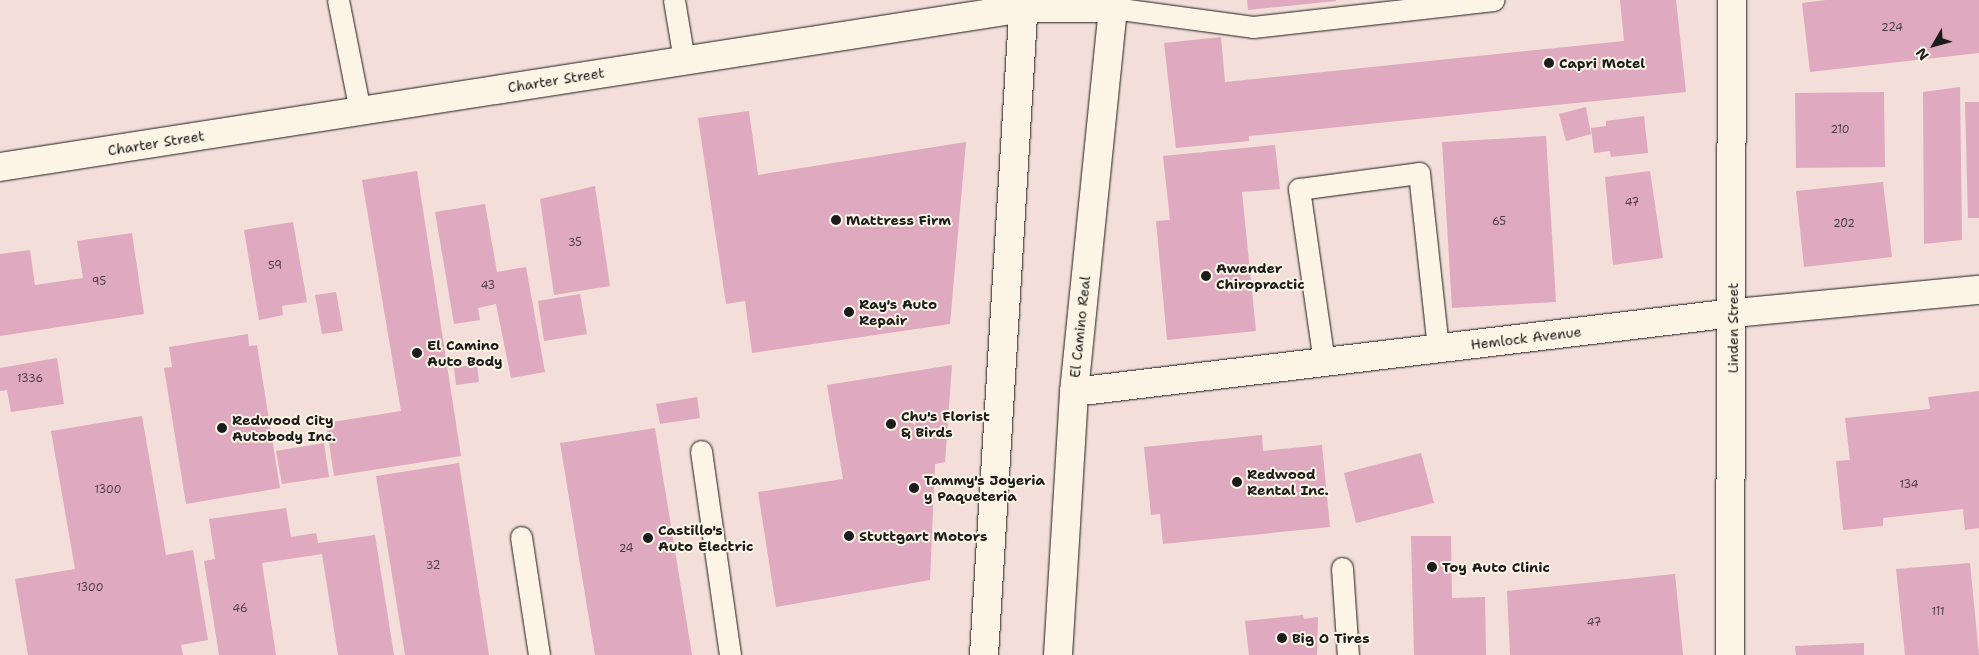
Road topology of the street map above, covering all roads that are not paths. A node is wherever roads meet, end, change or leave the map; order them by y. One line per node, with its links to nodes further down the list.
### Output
1 (338, 0): 8 (lane)
2 (674, 0): 7 (lane)
3 (1493, 0): 6 (lane)
4 (1732, 0): 11 (street, Linden Street)
5 (1023, 4): 6 (street, Charter Street); 7 (street, Charter Street); 20 (street)
6 (1114, 4): 14 (street, El Camino Real)
7 (684, 60): 8 (street, Charter Street)
8 (360, 111): 9 (street, Charter Street)
9 (0, 167)
10 (1979, 290): 11 (street, Hemlock Avenue)
11 (1734, 313): 12 (street, Hemlock Avenue); 23 (street, Linden Street)
12 (1438, 349): 13 (street, Hemlock Avenue); 13 (lane)
13 (1324, 362): 14 (street, Hemlock Avenue)
14 (1074, 392): 21 (street, El Camino Real)
15 (701, 451): 19 (lane)
16 (521, 537): 18 (lane)
17 (1342, 568): 22 (lane)
18 (539, 655)
19 (730, 655)
20 (984, 655)
21 (1058, 655)
22 (1348, 655)
23 (1730, 655)

